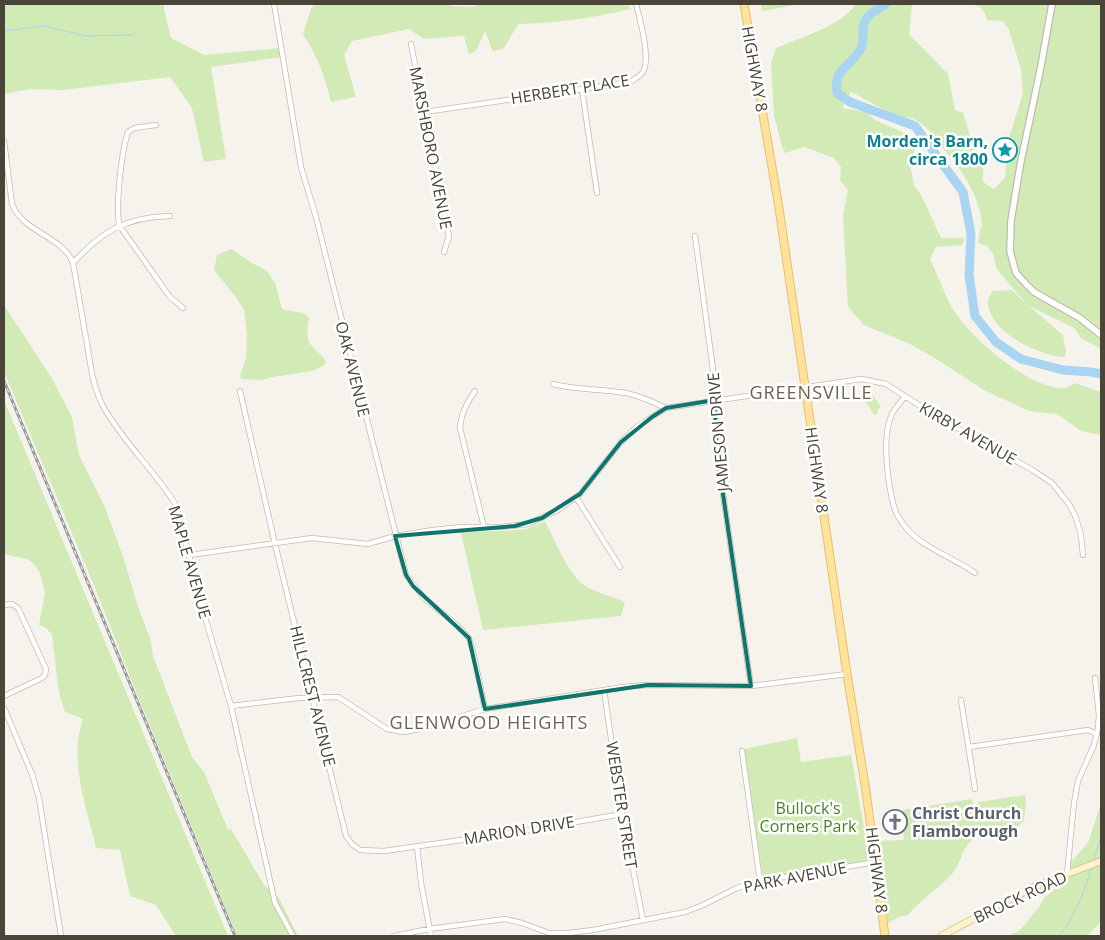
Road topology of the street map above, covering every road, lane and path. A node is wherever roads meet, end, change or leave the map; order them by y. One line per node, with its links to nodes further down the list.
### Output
1 (274, 4): 27 (street, OAK AVENUE)
2 (636, 4): 6 (street, HERBERT PLACE)
3 (744, 4): 19 (main road, HIGHWAY 8)
4 (1052, 4): 17 (street)
5 (411, 44): 7 (street, MARSHBORO AVENUE)
6 (582, 89): 7 (street, HERBERT PLACE); 10 (street)
7 (425, 112): 14 (street, MARSHBORO AVENUE)
8 (156, 125): 12 (street)
9 (4, 141): 15 (street)
10 (597, 193)
11 (170, 216): 12 (street)
12 (120, 225): 15 (street); 16 (street)
13 (695, 236): 23 (street, JAMESON DRIVE)
14 (444, 252)
15 (73, 264): 29 (street, MAPLE AVENUE)
16 (183, 308)
17 (1101, 335)
18 (553, 384): 24 (street)
19 (804, 388): 22 (street, KIRBY AVENUE); 23 (street, KIRBY AVENUE); 34 (main road, HIGHWAY 8)
20 (476, 390): 26 (street)
21 (240, 391): 28 (street, HILLCREST AVENUE)
22 (905, 396): 30 (street, KIRBY AVENUE); 32 (street)
23 (715, 400): 24 (street, KIRBY AVENUE); 36 (street, JAMESON DRIVE)
24 (666, 408): 25 (street)
25 (576, 497): 26 (street); 31 (street)
26 (484, 527): 27 (street)
27 (395, 536): 28 (street); 43 (street, OAK AVENUE)
28 (275, 544): 29 (street); 39 (street, HILLCREST AVENUE)
29 (190, 555): 41 (street, MAPLE AVENUE)
30 (1083, 555)
31 (620, 566)
32 (975, 573)
33 (4, 605): 38 (street)
34 (847, 674): 36 (street); 53 (main road, HIGHWAY 8)
35 (1095, 678): 46 (street)
36 (751, 686): 37 (street)
37 (604, 690): 43 (street); 50 (street, WEBSTER STREET)
38 (4, 696)
39 (314, 697): 41 (street); 43 (street); 51 (street, HILLCREST AVENUE)
40 (962, 700): 47 (street)
41 (231, 706): 60 (street, MAPLE AVENUE)
42 (4, 708): 44 (street)
43 (485, 709)
44 (10, 724): 45 (street); 59 (street)
45 (4, 727)
46 (1097, 734): 47 (street); 54 (street)
47 (969, 747): 49 (street)
48 (742, 751): 55 (street)
49 (976, 789)
50 (622, 814): 51 (street, MARION DRIVE); 56 (street, WEBSTER STREET)
51 (417, 846): 57 (street)
52 (1101, 861): 54 (main road, BROCK ROAD)
53 (876, 862): 55 (street, PARK AVENUE); 63 (main road, HIGHWAY 8)
54 (1067, 874): 64 (main road, BROCK ROAD)
55 (760, 881): 56 (street, PARK AVENUE)
56 (643, 920): 58 (street, PARK AVENUE)
57 (429, 929): 58 (street, PARK AVENUE); 61 (street, PARK AVENUE); 62 (street)
58 (549, 934)
59 (61, 936)
60 (293, 936)
61 (394, 936)
62 (431, 936)
63 (885, 936)
64 (941, 936)

